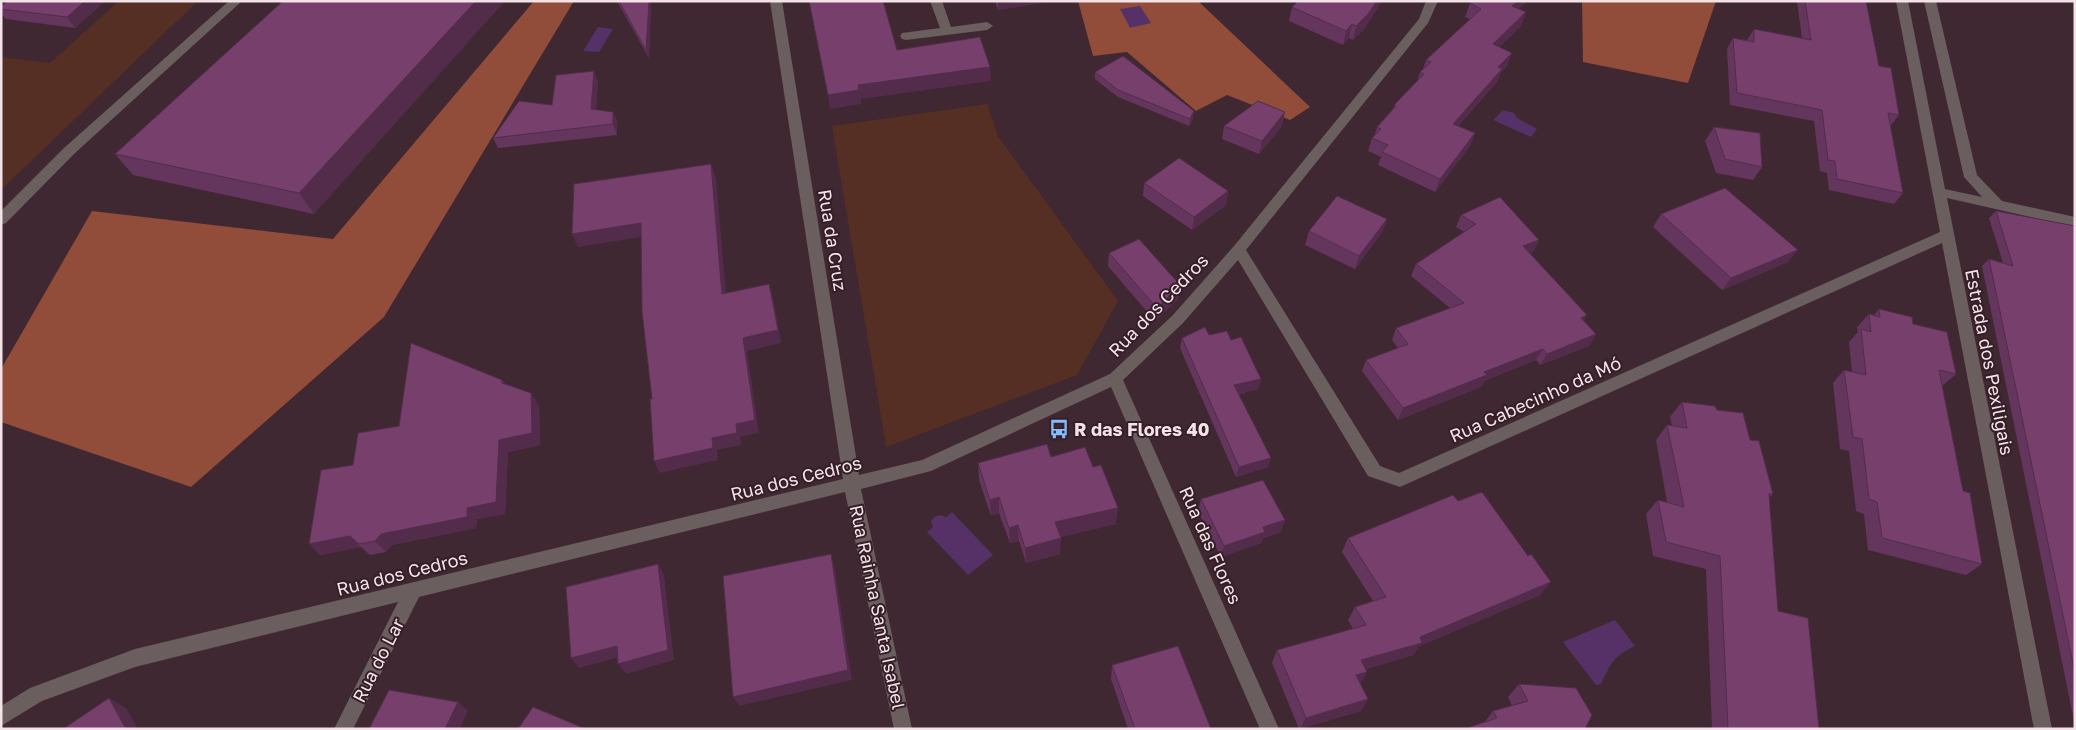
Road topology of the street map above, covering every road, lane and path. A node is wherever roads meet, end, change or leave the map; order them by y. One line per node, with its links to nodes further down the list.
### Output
1 (236, 1): 12 (street)
2 (776, 1): 17 (street, Rua da Cruz)
3 (936, 1): 8 (street)
4 (1432, 1): 15 (street, Rua dos Cedros)
5 (1902, 1): 10 (street, Estrada dos Pexiligais)
6 (1930, 1): 11 (street)
7 (986, 26): 8 (street)
8 (947, 32): 9 (street)
9 (906, 36)
10 (1938, 192): 11 (street); 14 (street, Estrada dos Pexiligais)
11 (1999, 206): 13 (street)
12 (1, 220)
13 (2075, 222)
14 (1946, 235): 15 (street, Rua Cabecinho da Mó); 23 (street, Estrada dos Pexiligais)
15 (1239, 250): 16 (street, Rua dos Cedros)
16 (1115, 378): 17 (street, Rua dos Cedros); 22 (street, Rua das Flores)
17 (852, 484): 18 (street, Rua dos Cedros); 21 (street, Rua Rainha Santa Isabel)
18 (413, 591): 19 (street, Rua dos Cedros); 20 (street, Rua do Lar)
19 (1, 717)
20 (343, 729)
21 (903, 729)
22 (1270, 729)
23 (2043, 729)

